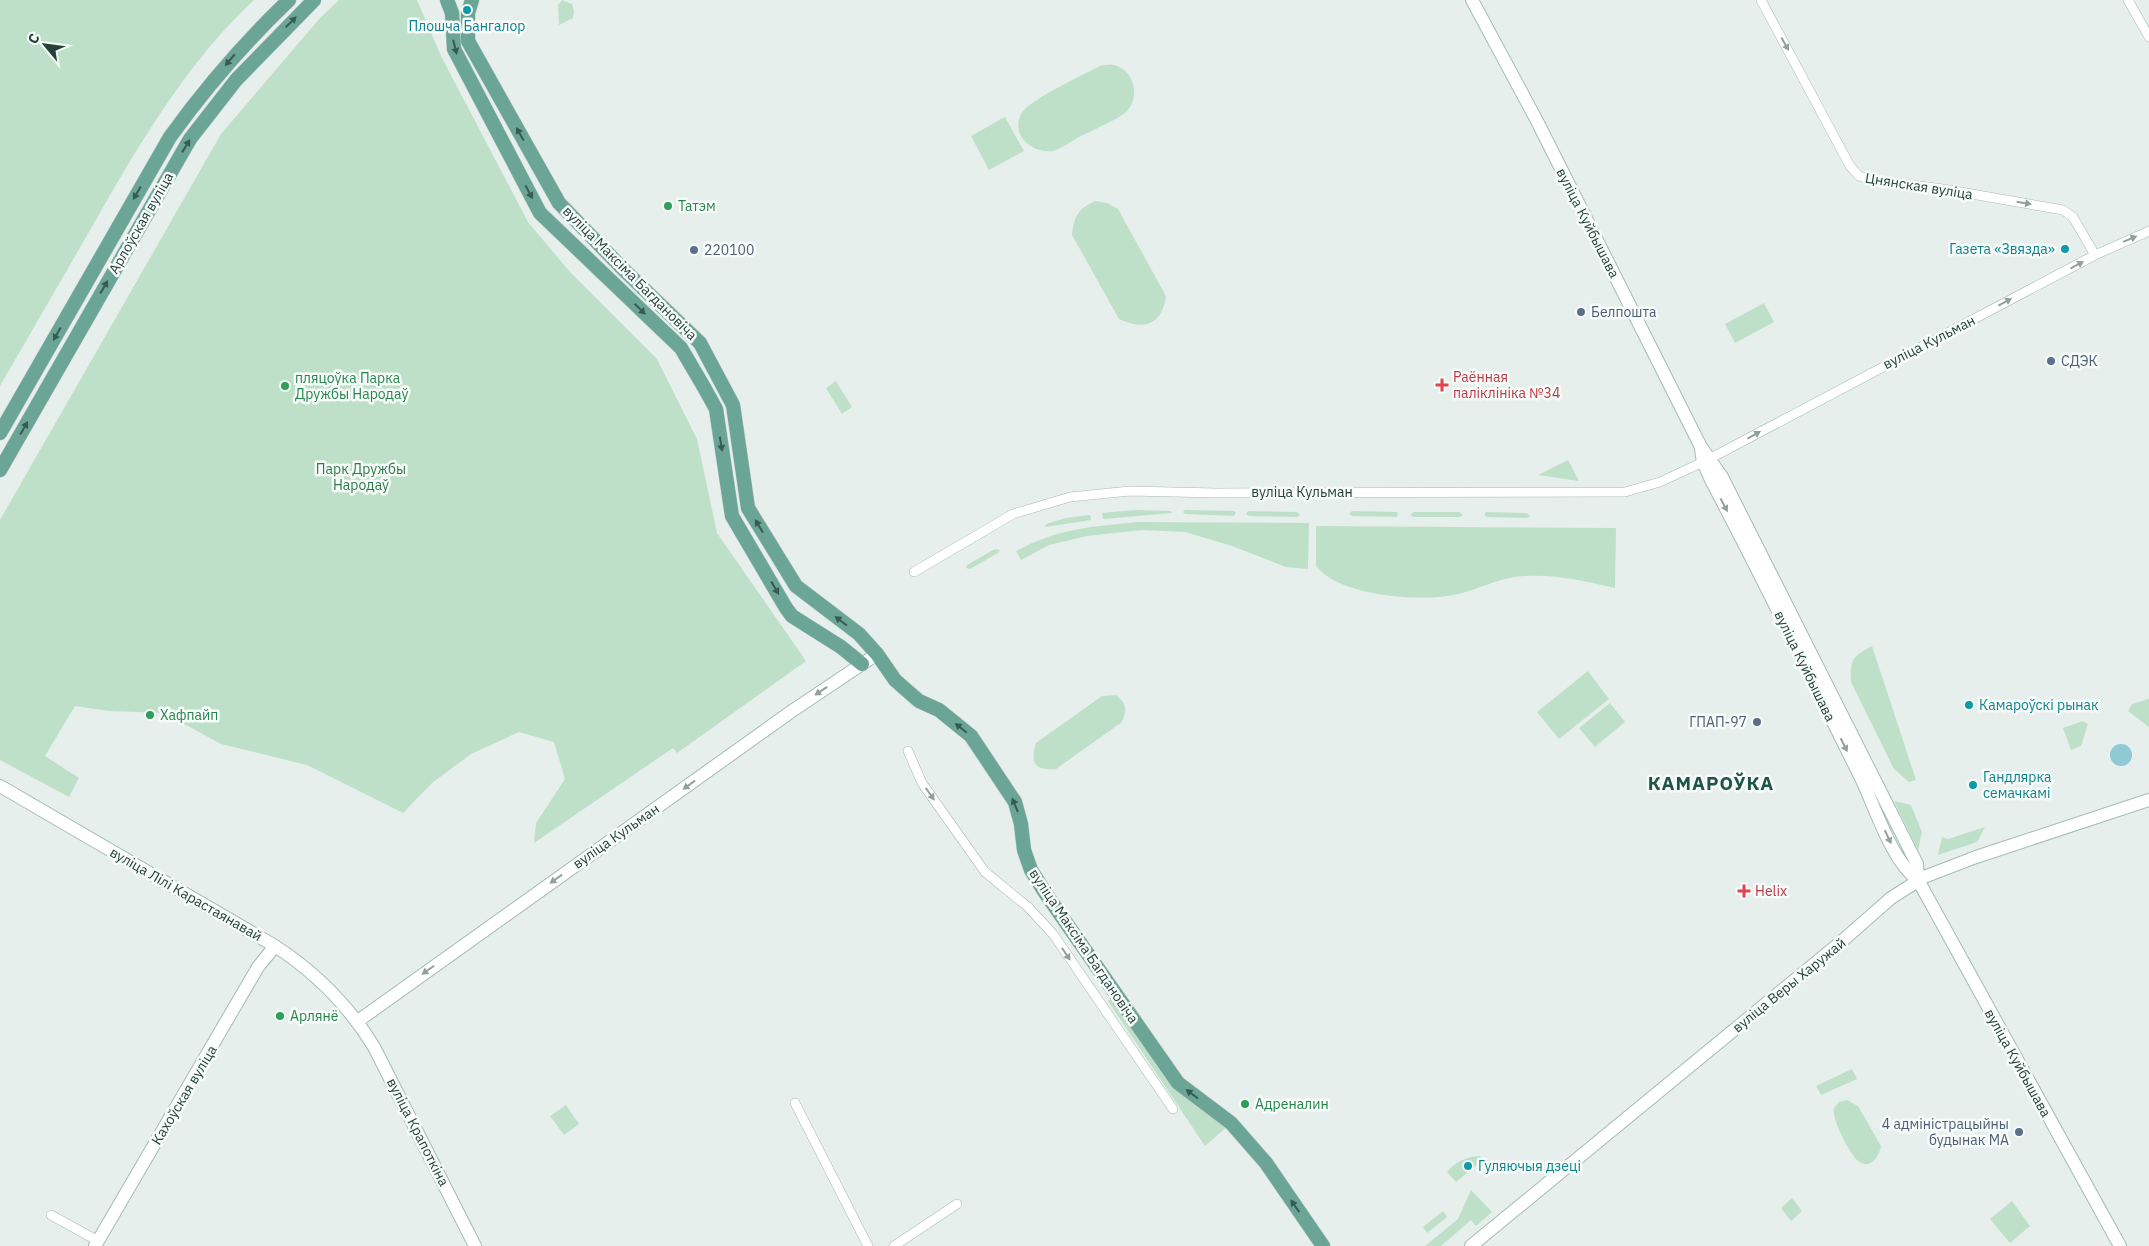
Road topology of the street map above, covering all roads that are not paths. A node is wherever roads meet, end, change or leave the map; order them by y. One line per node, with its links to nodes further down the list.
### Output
1 (289, 0): 11 (main road, Арлоўская вуліца, one-way to 11)
2 (314, 0): 13 (main road, Арлоўская вуліца, one-way to 2)
3 (447, 0): 16 (main road, вуліца Максіма Багдановіча, one-way to 16)
4 (472, 0): 15 (main road, вуліца Максіма Багдановіча, one-way to 4)
5 (1472, 0): 12 (main road, вуліца Куйбышава)
6 (1761, 0): 10 (street, Цнянская вуліца, one-way to 10)
7 (2128, 0): 8 (street)
8 (2149, 37)
9 (2149, 231): 10 (street, вуліца Кульман, one-way to 9)
10 (2095, 255): 12 (street, вуліца Кульман, one-way to 10)
11 (0, 433)
12 (1707, 460): 14 (street, вуліца Кульман); 20 (main road, вуліца Куйбышава)
13 (0, 470)
14 (914, 572)
15 (877, 654): 16 (main road, вуліца Кульман); 31 (main road, вуліца Максіма Багдановіча, one-way to 15)
16 (862, 664): 22 (main road, вуліца Кульман, one-way to 22)
17 (908, 751): 24 (street, вуліца Максіма Багдановіча, one-way to 24)
18 (0, 786): 21 (main road, вуліца Лілі Карастаянавай)
19 (2149, 800): 20 (main road, вуліца Веры Харужай)
20 (1918, 880): 32 (main road, вуліца Веры Харужай); 33 (main road, вуліца Куйбышава)
21 (275, 946): 22 (main road, вуліца Лілі Карастаянавай); 27 (main road, Кахоўская вуліца)
22 (358, 1021): 28 (main road, вуліца Крапоткіна)
23 (795, 1103): 29 (street)
24 (1173, 1109)
25 (958, 1204): 30 (street)
26 (51, 1215): 27 (street)
27 (100, 1244)
28 (475, 1246)
29 (868, 1246)
30 (894, 1246)
31 (1323, 1246)
32 (1472, 1246)
33 (2120, 1246)

